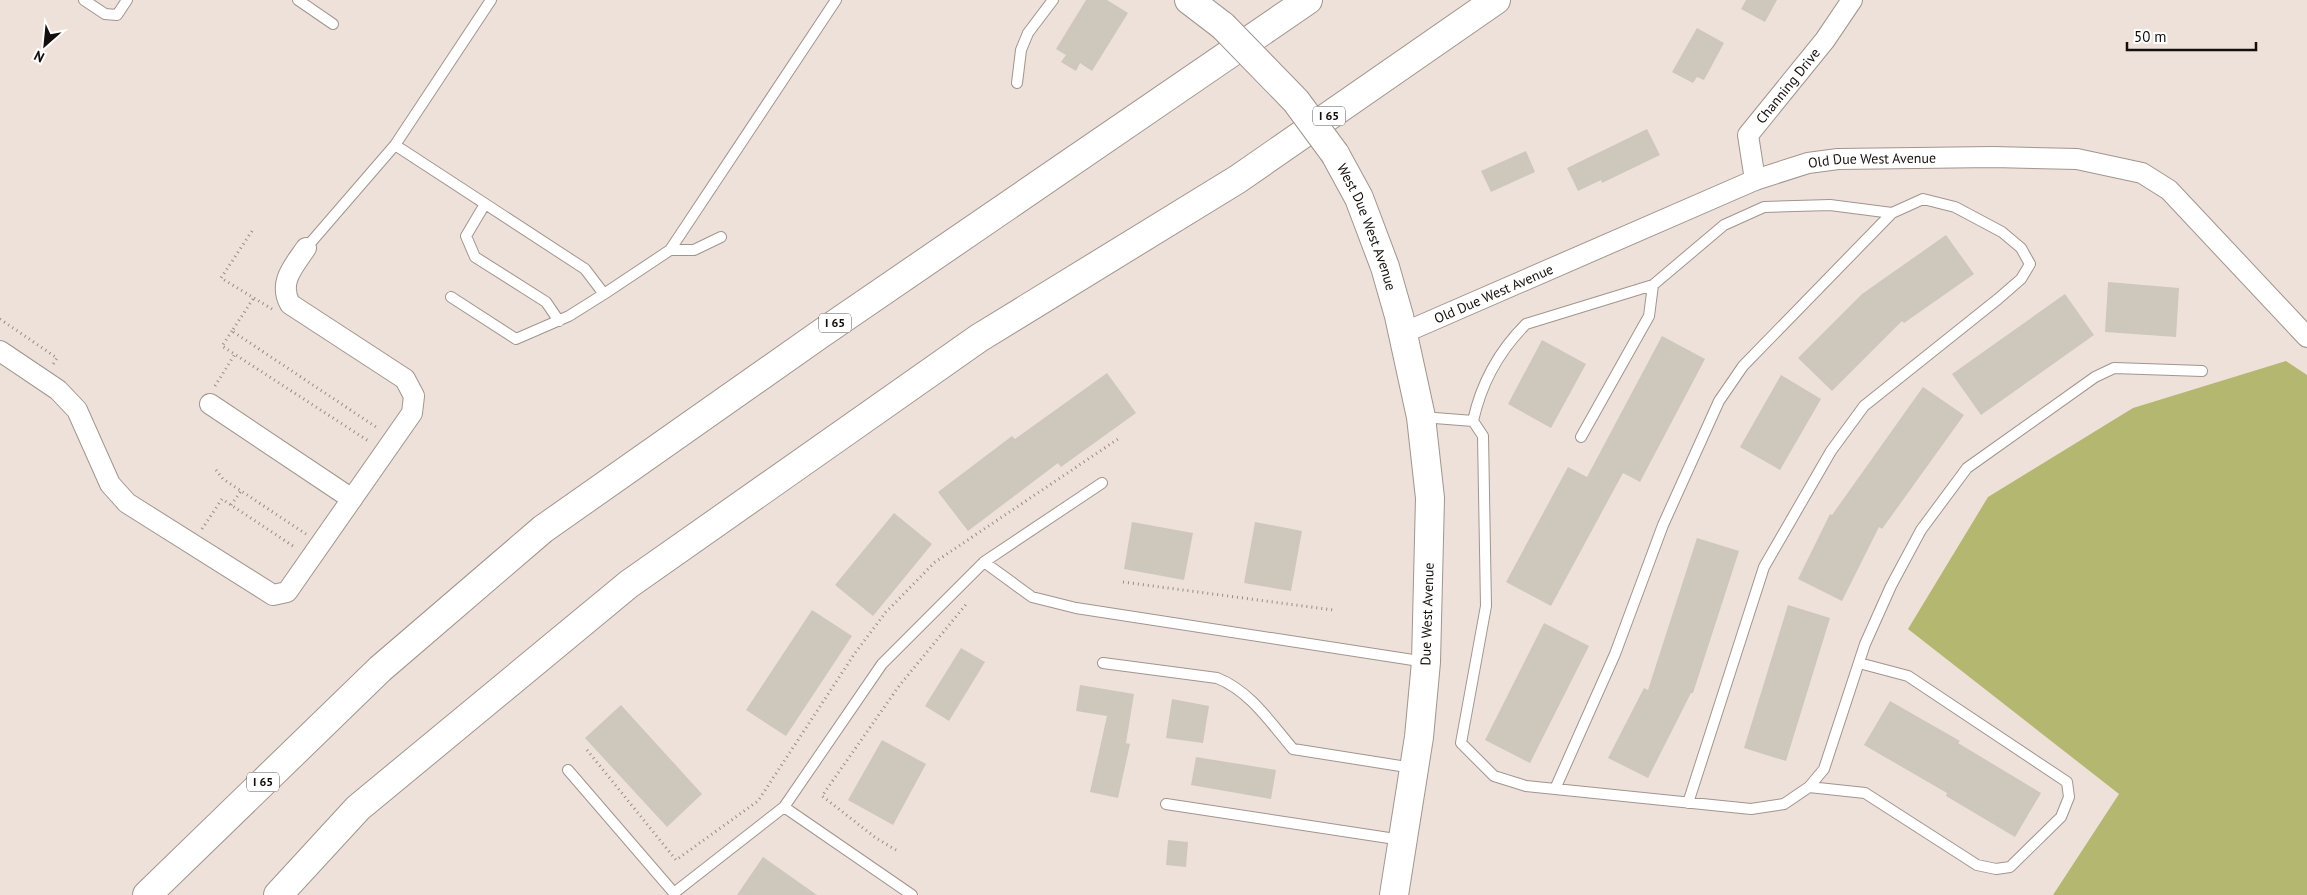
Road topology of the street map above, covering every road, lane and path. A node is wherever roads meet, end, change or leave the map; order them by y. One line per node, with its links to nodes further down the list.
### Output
1 (84, 0): 2 (lane)
2 (127, 0)
3 (298, 0): 11 (lane)
4 (491, 0): 13 (lane)
5 (836, 0): 20 (lane)
6 (1053, 0): 12 (lane)
7 (1189, 0): 29 (main road, West Due West Avenue, bridge)
8 (1308, 0): 72 (main road, I 65)
9 (1496, 0): 73 (main road, I 65)
10 (1852, 0): 14 (street, Channing Drive)
11 (333, 24)
12 (1017, 83)
13 (395, 145): 15 (lane); 19 (lane)
14 (1755, 180): 29 (street, Old Due West Avenue); 30 (street, Old Due West Avenue)
15 (485, 204): 22 (lane); 27 (lane)
16 (1892, 213): 21 (lane); 64 (lane); 65 (lane)
17 (252, 231): 24 (path)
18 (721, 237): 20 (lane)
19 (306, 248): 46 (street)
20 (670, 250): 22 (lane)
21 (1653, 285): 38 (lane); 40 (lane)
22 (604, 294): 27 (lane)
23 (451, 297): 27 (lane)
24 (253, 298): 25 (path); 28 (path)
25 (273, 304)
26 (0, 319): 33 (path)
27 (559, 321)
28 (232, 331): 32 (path); 39 (path)
29 (1401, 334): 36 (main road, Due West Avenue)
30 (2307, 337)
31 (0, 351): 46 (street)
32 (235, 354): 35 (path); 41 (path)
33 (50, 370)
34 (2202, 371): 59 (lane)
35 (210, 397): 46 (street)
36 (1420, 417): 38 (lane); 57 (main road, Due West Avenue)
37 (384, 420): 39 (path)
38 (1473, 421): 64 (lane)
39 (379, 429): 41 (path)
40 (1580, 437)
41 (370, 443): 42 (path)
42 (366, 450)
43 (216, 470): 45 (path)
44 (1102, 482): 53 (lane)
45 (241, 491): 47 (path); 50 (path)
46 (352, 499)
47 (232, 505): 49 (path); 52 (path)
48 (313, 529): 50 (path)
49 (198, 536)
50 (308, 536): 51 (path)
51 (303, 542)
52 (295, 555)
53 (984, 562): 57 (lane); 67 (lane)
54 (1123, 582): 56 (path)
55 (968, 602): 69 (path)
56 (1333, 610)
57 (1426, 662): 61 (main road, Due West Avenue)
58 (1103, 663): 61 (lane)
59 (1859, 663): 63 (lane); 63 (lane)
60 (587, 750): 70 (path)
61 (1414, 768): 68 (main road, Due West Avenue)
62 (568, 770): 71 (lane)
63 (1808, 787): 65 (lane)
64 (1555, 789): 65 (lane)
65 (1688, 803)
66 (1166, 804): 68 (lane)
67 (784, 807): 71 (lane); 74 (lane)
68 (1403, 840): 75 (main road, Due West Avenue)
69 (896, 850)
70 (676, 860)
71 (675, 894)
72 (147, 895)
73 (278, 895)
74 (912, 895)
75 (1394, 895)

